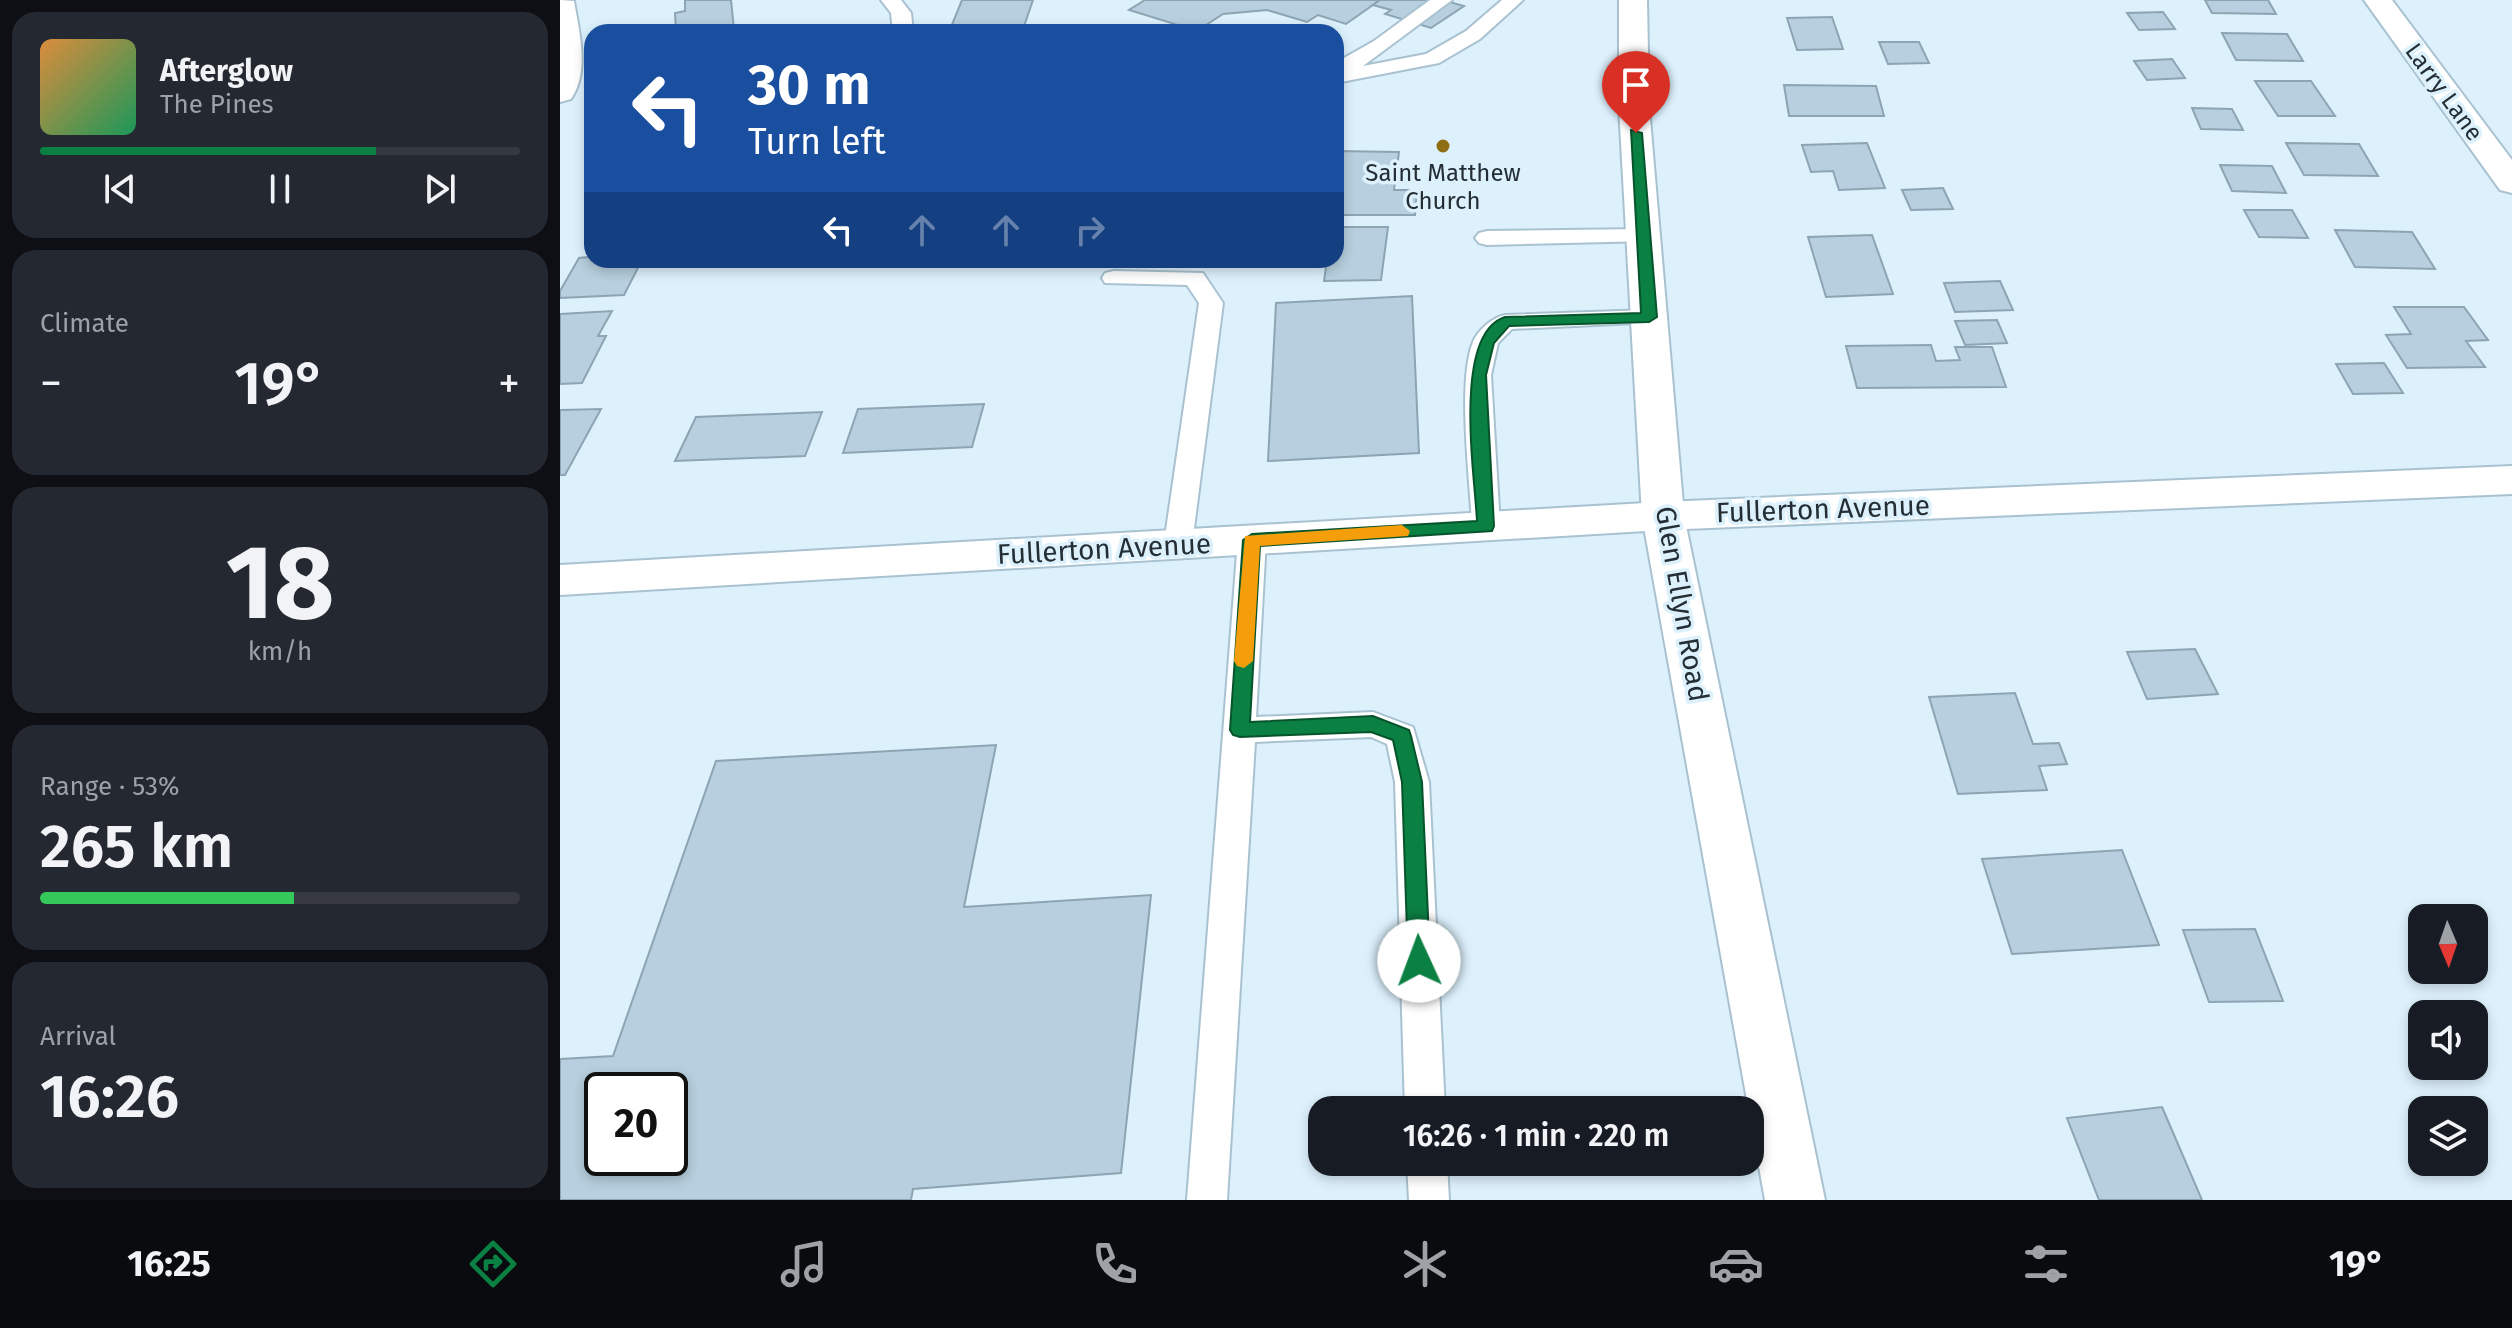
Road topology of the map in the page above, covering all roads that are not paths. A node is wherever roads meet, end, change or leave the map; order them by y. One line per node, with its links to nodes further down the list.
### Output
1 (891, 0): 7 (lane)
2 (1442, 0): 8 (lane)
3 (1513, 0): 8 (lane)
4 (1633, 0): 12 (street, Glen Ellyn Road)
5 (2378, 0): 11 (street, Larry Lane)
6 (560, 1): 10 (street)
7 (902, 24)
8 (1357, 75): 9 (lane)
9 (1344, 76)
10 (560, 93)
11 (2512, 183)
12 (1643, 236): 13 (lane); 15 (street, Glen Ellyn Road)
13 (1487, 238)
14 (1114, 278): 20 (lane)
15 (1649, 317): 17 (street, Glen Ellyn Road); 18 (lane)
16 (2512, 480): 17 (street, Fullerton Avenue)
17 (1663, 516): 18 (street, Fullerton Avenue); 27 (street, Glen Ellyn Road)
18 (1486, 526): 19 (street, Fullerton Avenue)
19 (1252, 540): 20 (street, Fullerton Avenue); 22 (lane)
20 (1178, 544): 21 (street, Fullerton Avenue)
21 (560, 580)
22 (1240, 730): 23 (lane); 25 (lane)
23 (1424, 1096)
24 (1428, 1176): 26 (lane)
25 (1207, 1200)
26 (1429, 1200)
27 (1795, 1200)

